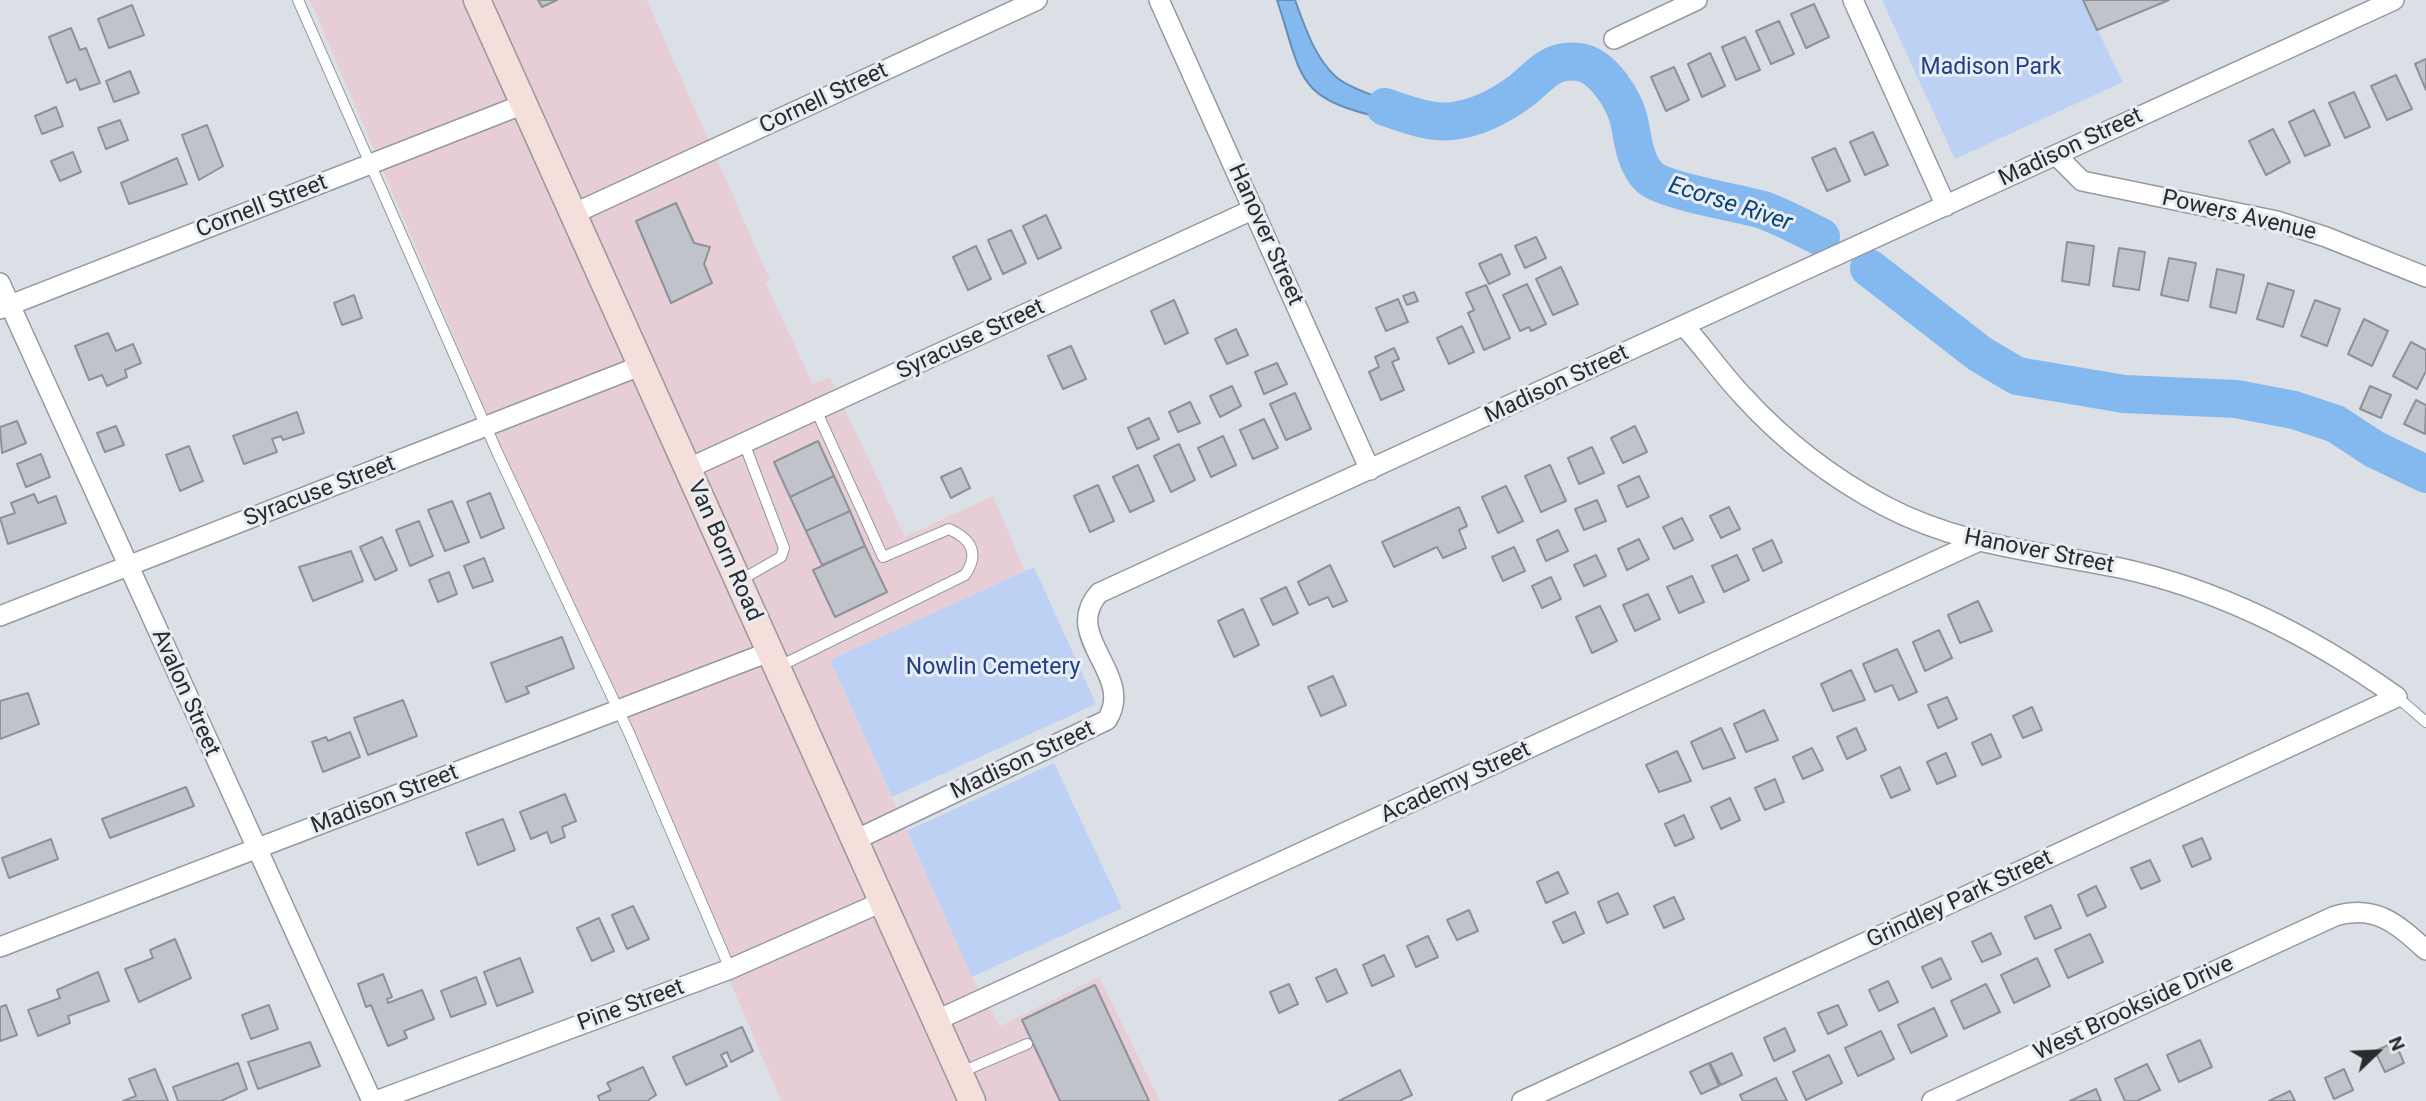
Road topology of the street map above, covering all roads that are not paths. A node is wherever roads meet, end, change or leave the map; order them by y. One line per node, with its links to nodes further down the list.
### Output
1 (298, 0): 11 (lane)
2 (477, 0): 9 (main road, Van Born Road)
3 (1037, 0): 14 (street, Cornell Street)
4 (1159, 0): 13 (street, Hanover Street)
5 (1697, 0): 8 (street)
6 (1853, 0): 12 (street)
7 (2394, 0): 10 (street, Madison Street)
8 (1614, 39)
9 (524, 104): 11 (street, Cornell Street); 14 (main road, Van Born Road)
10 (2056, 155): 12 (street, Madison Street); 15 (street, Powers Avenue)
11 (370, 165): 17 (street, Cornell Street); 21 (lane)
12 (1946, 206): 18 (street, Madison Street)
13 (1254, 209): 20 (street, Syracuse Street); 24 (street, Hanover Street)
14 (573, 214): 19 (main road, Van Born Road)
15 (2426, 277)
16 (0, 283): 17 (street, Avalon Street)
17 (5, 307): 26 (street, Avalon Street)
18 (1685, 327): 24 (street, Madison Street); 25 (street, Hanover Street)
19 (640, 366): 21 (street, Syracuse Street); 23 (main road, Van Born Road)
20 (816, 410): 22 (street, Syracuse Street); 29 (lane)
21 (488, 426): 26 (street, Syracuse Street); 31 (lane)
22 (744, 443): 23 (street, Syracuse Street); 27 (lane)
23 (687, 469): 27 (main road, Van Born Road)
24 (1370, 470): 33 (street, Madison Street)
25 (1977, 542): 30 (street, Hanover Street); 39 (street, Academy Street)
26 (128, 567): 28 (street, Syracuse Street); 34 (street, Avalon Street)
27 (737, 581): 29 (main road, Van Born Road)
28 (0, 617)
29 (772, 660): 31 (street, Madison Street); 33 (main road, Van Born Road)
30 (2397, 697): 32 (lane); 44 (street, Grindley Park Street)
31 (617, 711): 34 (street, Madison Street); 38 (lane)
32 (2426, 722)
33 (853, 841): 35 (main road, Van Born Road)
34 (256, 849): 36 (street, Madison Street); 42 (street, Avalon Street)
35 (881, 902): 38 (street, Pine Street); 39 (main road, Van Born Road)
36 (0, 947)
37 (2426, 950): 45 (street, West Brookside Drive)
38 (730, 970): 42 (street, Pine Street)
39 (935, 1021): 41 (main road, Van Born Road)
40 (1027, 1044): 41 (lane)
41 (959, 1073): 43 (main road, Van Born Road)
42 (374, 1101)
43 (972, 1101)
44 (1522, 1101)
45 (1932, 1101)

